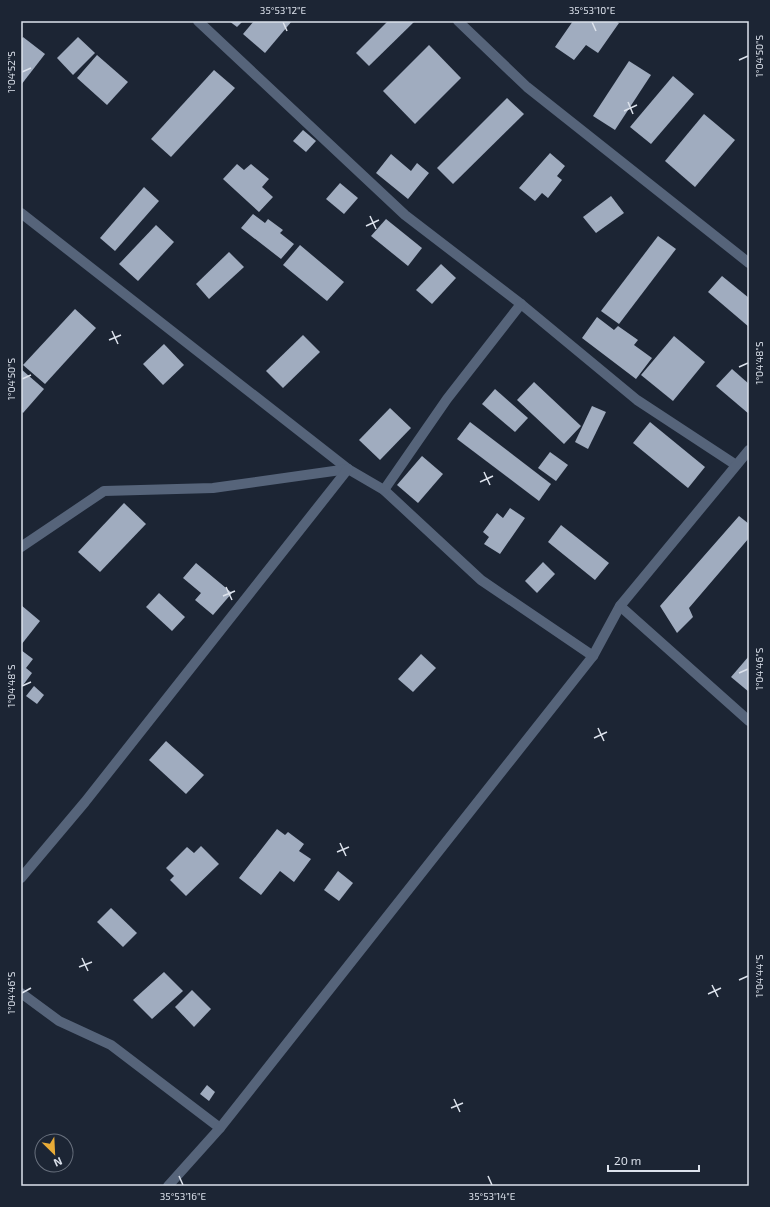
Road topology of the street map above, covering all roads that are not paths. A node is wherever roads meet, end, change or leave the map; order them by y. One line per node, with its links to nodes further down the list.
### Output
1 (198, 21): 5 (street)
2 (458, 21): 4 (street)
3 (21, 213): 8 (street)
4 (749, 263)
5 (521, 304): 7 (street); 9 (street)
6 (749, 450): 7 (street)
7 (736, 465): 11 (street)
8 (348, 470): 9 (street); 10 (street); 14 (street)
9 (384, 490): 12 (street)
10 (21, 547)
11 (620, 606): 12 (street); 13 (street)
12 (593, 656): 16 (street)
13 (749, 721)
14 (21, 878)
15 (21, 993): 16 (street)
16 (220, 1128): 17 (street)
17 (168, 1186)

